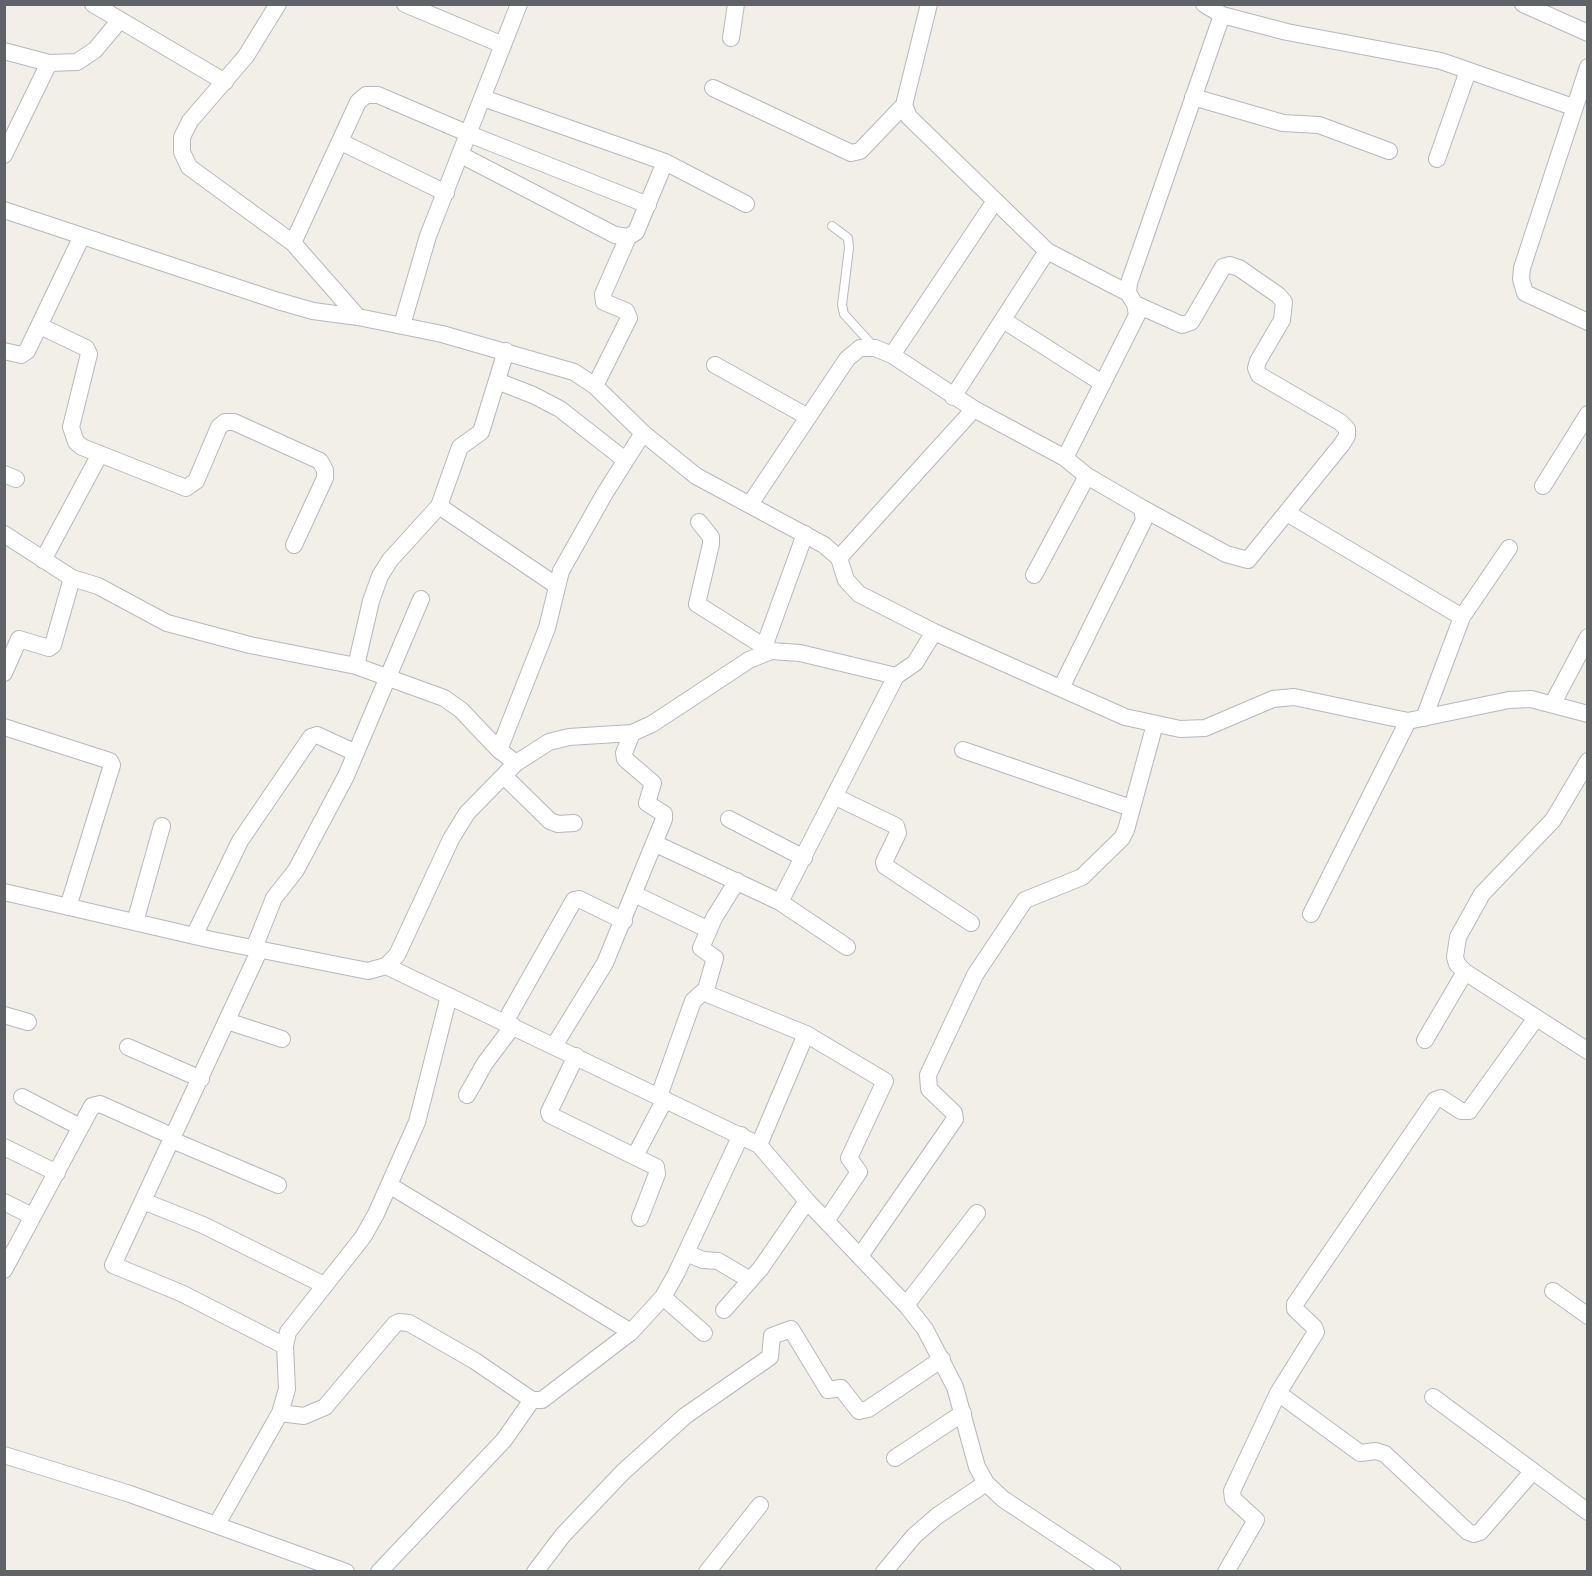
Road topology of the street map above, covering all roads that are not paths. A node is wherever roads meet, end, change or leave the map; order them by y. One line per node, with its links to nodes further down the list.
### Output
1 (93, 4): 10 (street)
2 (278, 4): 18 (street)
3 (405, 4): 13 (street)
4 (519, 4): 13 (street)
5 (736, 4): 12 (street)
6 (929, 4): 22 (street)
7 (1204, 4): 9 (street)
8 (1524, 4): 11 (street)
9 (1222, 15): 17 (street); 20 (street)
10 (120, 20): 15 (street); 18 (street)
11 (1587, 33)
12 (730, 38)
13 (503, 45): 21 (street)
14 (4, 51): 15 (street)
15 (48, 63): 28 (street)
16 (1587, 67): 23 (street)
17 (1468, 71): 23 (street); 29 (street)
18 (225, 82): 39 (street)
19 (713, 88): 22 (street)
20 (1193, 97): 26 (street); 41 (street)
21 (483, 98): 24 (street); 30 (street)
22 (904, 105): 32 (street)
23 (1573, 107): 44 (street)
24 (469, 134): 25 (street); 27 (street); 33 (street)
25 (341, 142): 31 (street); 39 (street)
26 (1389, 151)
27 (461, 154): 31 (street); 38 (street)
28 (4, 155)
29 (1437, 159)
30 (665, 162): 33 (street); 34 (street)
31 (447, 193): 45 (street)
32 (995, 201): 40 (street); 50 (street)
33 (648, 204): 38 (street)
34 (746, 204)
35 (4, 210): 37 (street)
36 (832, 226): 47 (lane)
37 (82, 236): 42 (street); 46 (street)
38 (628, 237): 54 (street)
39 (293, 243): 42 (street)
40 (1047, 251): 41 (street); 43 (street)
41 (1131, 299): 53 (street); 68 (street)
42 (358, 317): 45 (street)
43 (1003, 320): 53 (street); 55 (street)
44 (1587, 322)
45 (402, 325): 49 (street)
46 (40, 326): 48 (street); 60 (street)
47 (875, 348): 50 (street); 58 (street)
48 (4, 351)
49 (506, 351): 52 (street); 54 (street)
50 (892, 355): 55 (street)
51 (715, 365): 58 (street)
52 (497, 381): 62 (street); 66 (street)
53 (1102, 383): 61 (street)
54 (596, 386): 59 (street)
55 (953, 397): 56 (street)
56 (974, 410): 61 (street); 74 (street)
57 (1587, 414): 64 (street)
58 (808, 417): 65 (street)
59 (643, 433): 62 (street); 65 (street)
60 (100, 454): 72 (street); 75 (street)
61 (1065, 458): 63 (street)
62 (625, 460): 78 (street)
63 (1087, 476): 67 (street); 76 (street)
64 (1543, 486)
65 (750, 504): 71 (street)
66 (439, 507): 78 (street); 84 (street)
67 (1142, 508): 68 (street); 88 (street)
68 (1287, 513): 80 (street)
69 (699, 522): 83 (street)
70 (4, 534): 75 (street)
71 (805, 534): 74 (street); 83 (street)
72 (294, 545)
73 (1509, 548): 80 (street)
74 (839, 558): 81 (street)
75 (43, 560): 77 (street)
76 (1034, 575)
77 (72, 578): 84 (street); 85 (street)
78 (557, 586): 95 (street)
79 (421, 598): 87 (street)
80 (1462, 617): 91 (street)
81 (934, 632): 86 (street); 88 (street)
82 (1587, 637): 89 (street)
83 (768, 649): 86 (street); 94 (street)
84 (356, 666): 87 (street)
85 (4, 673)
86 (896, 676): 101 (street)
87 (387, 677): 95 (street); 97 (street)
88 (1061, 688): 92 (street)
89 (1553, 703): 90 (street); 91 (street)
90 (1587, 714)
91 (1416, 719): 92 (street); 113 (street)
92 (1155, 724): 102 (street)
93 (4, 728): 112 (street)
94 (632, 733): 99 (street); 106 (street)
95 (499, 750): 99 (street)
96 (963, 750): 102 (street)
97 (356, 753): 118 (street); 120 (street)
98 (1587, 761): 122 (street)
99 (516, 763): 100 (street)
100 (504, 776): 104 (street); 121 (street)
101 (836, 797): 107 (street); 116 (street)
102 (1131, 808): 158 (street)
103 (729, 819): 107 (street)
104 (574, 823)
105 (162, 826): 115 (street)
106 (654, 843): 108 (street); 110 (street)
107 (804, 858): 111 (street)
108 (737, 881): 111 (street); 117 (street)
109 (4, 892): 112 (street)
110 (634, 894): 114 (street); 117 (street)
111 (780, 902): 119 (street)
112 (68, 907): 115 (street)
113 (1311, 914)
114 (624, 921): 129 (street); 133 (street)
115 (135, 922): 118 (street)
116 (971, 923)
117 (709, 930): 123 (street)
118 (194, 936): 120 (street)
119 (847, 947)
120 (257, 949): 121 (street); 127 (street)
121 (386, 966): 124 (street)
122 (1465, 972): 126 (street); 132 (street)
123 (705, 990): 130 (street); 140 (street)
124 (449, 996): 129 (street); 149 (street)
125 (4, 1015): 128 (street)
126 (1536, 1018): 135 (street); 171 (street)
127 (227, 1021): 131 (street); 137 (street)
128 (28, 1022)
129 (509, 1024): 133 (street); 138 (street)
130 (806, 1034): 144 (street); 156 (street)
131 (282, 1039)
132 (1425, 1040)
133 (554, 1046): 136 (street)
134 (128, 1047): 137 (street)
135 (1587, 1052)
136 (576, 1056): 140 (street); 146 (street)
137 (201, 1079): 143 (street)
138 (467, 1095)
139 (22, 1097): 141 (street)
140 (662, 1097): 142 (street); 146 (street)
141 (80, 1128): 143 (street); 147 (street)
142 (741, 1135): 144 (street); 157 (street)
143 (173, 1139): 148 (street); 150 (street)
144 (759, 1145): 152 (street)
145 (4, 1147): 147 (street)
146 (635, 1156): 155 (street)
147 (57, 1173): 154 (street)
148 (278, 1185)
149 (389, 1185): 161 (street); 167 (street)
150 (143, 1201): 161 (street); 169 (street)
151 (4, 1202): 154 (street)
152 (807, 1202): 156 (street); 160 (street)
153 (977, 1213): 164 (street)
154 (32, 1216): 159 (street)
155 (640, 1218)
156 (826, 1221): 158 (street)
157 (686, 1253): 160 (street); 163 (street)
158 (860, 1256): 164 (street)
159 (4, 1270)
160 (750, 1280): 165 (street)
161 (324, 1285): 169 (street)
162 (1553, 1291): 166 (street)
163 (663, 1297): 167 (street); 168 (street)
164 (906, 1305): 170 (street)
165 (724, 1310)
166 (1587, 1316)
167 (631, 1332): 173 (street)
168 (704, 1333)
169 (285, 1346): 174 (street)
170 (942, 1359): 175 (street); 185 (street)
171 (1278, 1393): 178 (street); 189 (street)
172 (1433, 1397): 178 (street)
173 (532, 1400): 174 (street); 184 (street)
174 (280, 1413): 182 (street)
175 (963, 1413): 177 (street); 179 (street)
176 (4, 1455): 182 (street)
177 (895, 1458)
178 (1533, 1471): 181 (street)
179 (986, 1483): 187 (street); 188 (street)
180 (760, 1505): 186 (street)
181 (1587, 1512)
182 (217, 1524): 183 (street)
183 (346, 1572)
184 (379, 1572)
185 (535, 1572)
186 (707, 1572)
187 (884, 1572)
188 (1113, 1572)
189 (1226, 1572)

